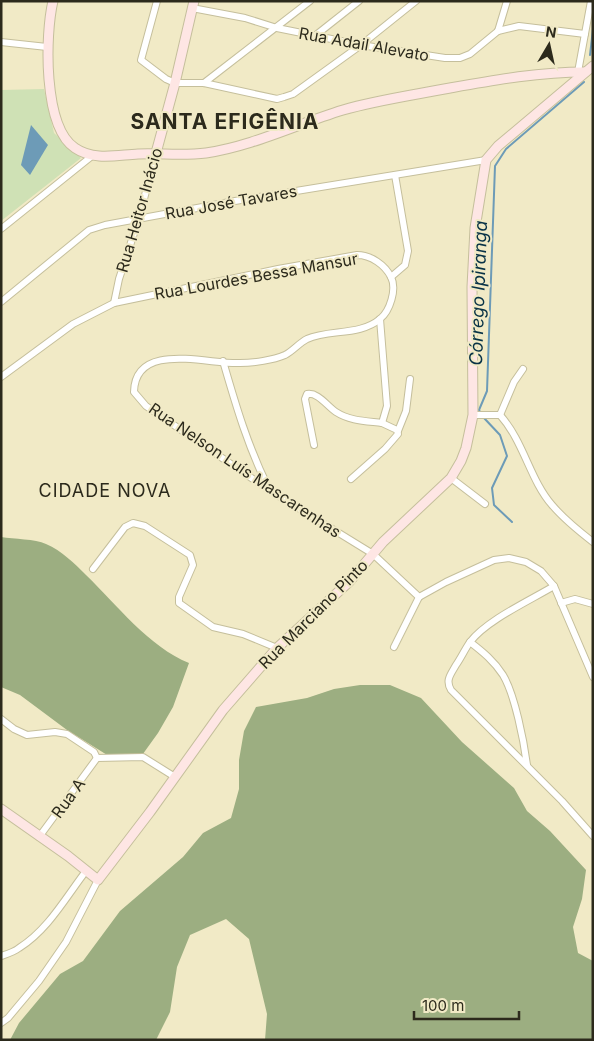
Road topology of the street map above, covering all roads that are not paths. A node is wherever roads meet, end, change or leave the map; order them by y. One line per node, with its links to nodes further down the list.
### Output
1 (53, 1): 15 (street)
2 (157, 1): 18 (street)
3 (310, 1): 9 (street)
4 (359, 1): 12 (street)
5 (416, 1): 14 (street)
6 (507, 1): 10 (street)
7 (591, 1): 11 (street)
8 (195, 4): 9 (street, Rua Adail Alevato); 18 (street, Rua Heitor Inácio)
9 (277, 28): 12 (street, Rua Adail Alevato); 19 (street)
10 (498, 31): 11 (street); 14 (street, Rua Adail Alevato)
11 (585, 34): 17 (street)
12 (316, 35): 14 (street, Rua Adail Alevato)
13 (1, 42): 15 (street)
14 (361, 45): 19 (street)
15 (47, 47): 21 (street)
16 (593, 66): 17 (street)
17 (582, 72): 20 (street); 22 (street)
18 (175, 83): 19 (street); 20 (street, Rua Heitor Inácio)
19 (204, 83)
20 (156, 153): 21 (street); 24 (street, Rua Heitor Inácio)
21 (92, 156): 25 (street)
22 (486, 160): 23 (street, Rua José Tavares); 34 (street, Rua Marciano Pinto)
23 (395, 174): 24 (street, Rua José Tavares); 26 (street)
24 (139, 218): 27 (street, Rua José Tavares); 28 (street, Rua Heitor Inácio)
25 (1, 229)
26 (391, 277): 28 (street, Rua Lourdes Bessa Mansur); 29 (street)
27 (3, 299)
28 (114, 303): 32 (street, Rua Lourdes Bessa Mansur)
29 (380, 319): 30 (street, Rua Nelson Luís Mascarenhas); 36 (street)
30 (223, 361): 41 (street); 41 (street, Rua Nelson Luís Mascarenhas)
31 (523, 369): 35 (street)
32 (1, 377)
33 (410, 380): 37 (street)
34 (474, 415): 35 (street); 39 (street, Rua Marciano Pinto)
35 (500, 415): 43 (street)
36 (382, 423): 37 (street); 38 (street)
37 (398, 432): 40 (street)
38 (314, 445)
39 (451, 478): 42 (street); 44 (street, Rua Marciano Pinto)
40 (351, 479)
41 (270, 490): 44 (street, Rua Nelson Luís Mascarenhas)
42 (484, 504)
43 (593, 542)
44 (373, 554): 47 (street, Rua Nelson Luís Mascarenhas); 52 (street, Rua Marciano Pinto)
45 (93, 569): 52 (street)
46 (554, 586): 47 (street); 48 (street); 50 (street)
47 (420, 597): 51 (street)
48 (561, 603): 49 (street); 53 (street)
49 (593, 604)
50 (470, 642): 58 (street); 58 (street)
51 (394, 647)
52 (276, 648): 59 (street, Rua Marciano Pinto)
53 (584, 654): 54 (street); 55 (street)
54 (593, 656)
55 (593, 677)
56 (1, 720): 57 (street)
57 (97, 758): 59 (street); 62 (street, Rua A)
58 (527, 765): 61 (street)
59 (175, 777): 64 (street, Rua Marciano Pinto)
60 (1, 809): 62 (street)
61 (593, 836)
62 (39, 837): 63 (street)
63 (86, 871): 64 (street); 65 (street)
64 (98, 880): 66 (street, Rua Marciano Pinto)
65 (1, 956)
66 (1, 1023)

